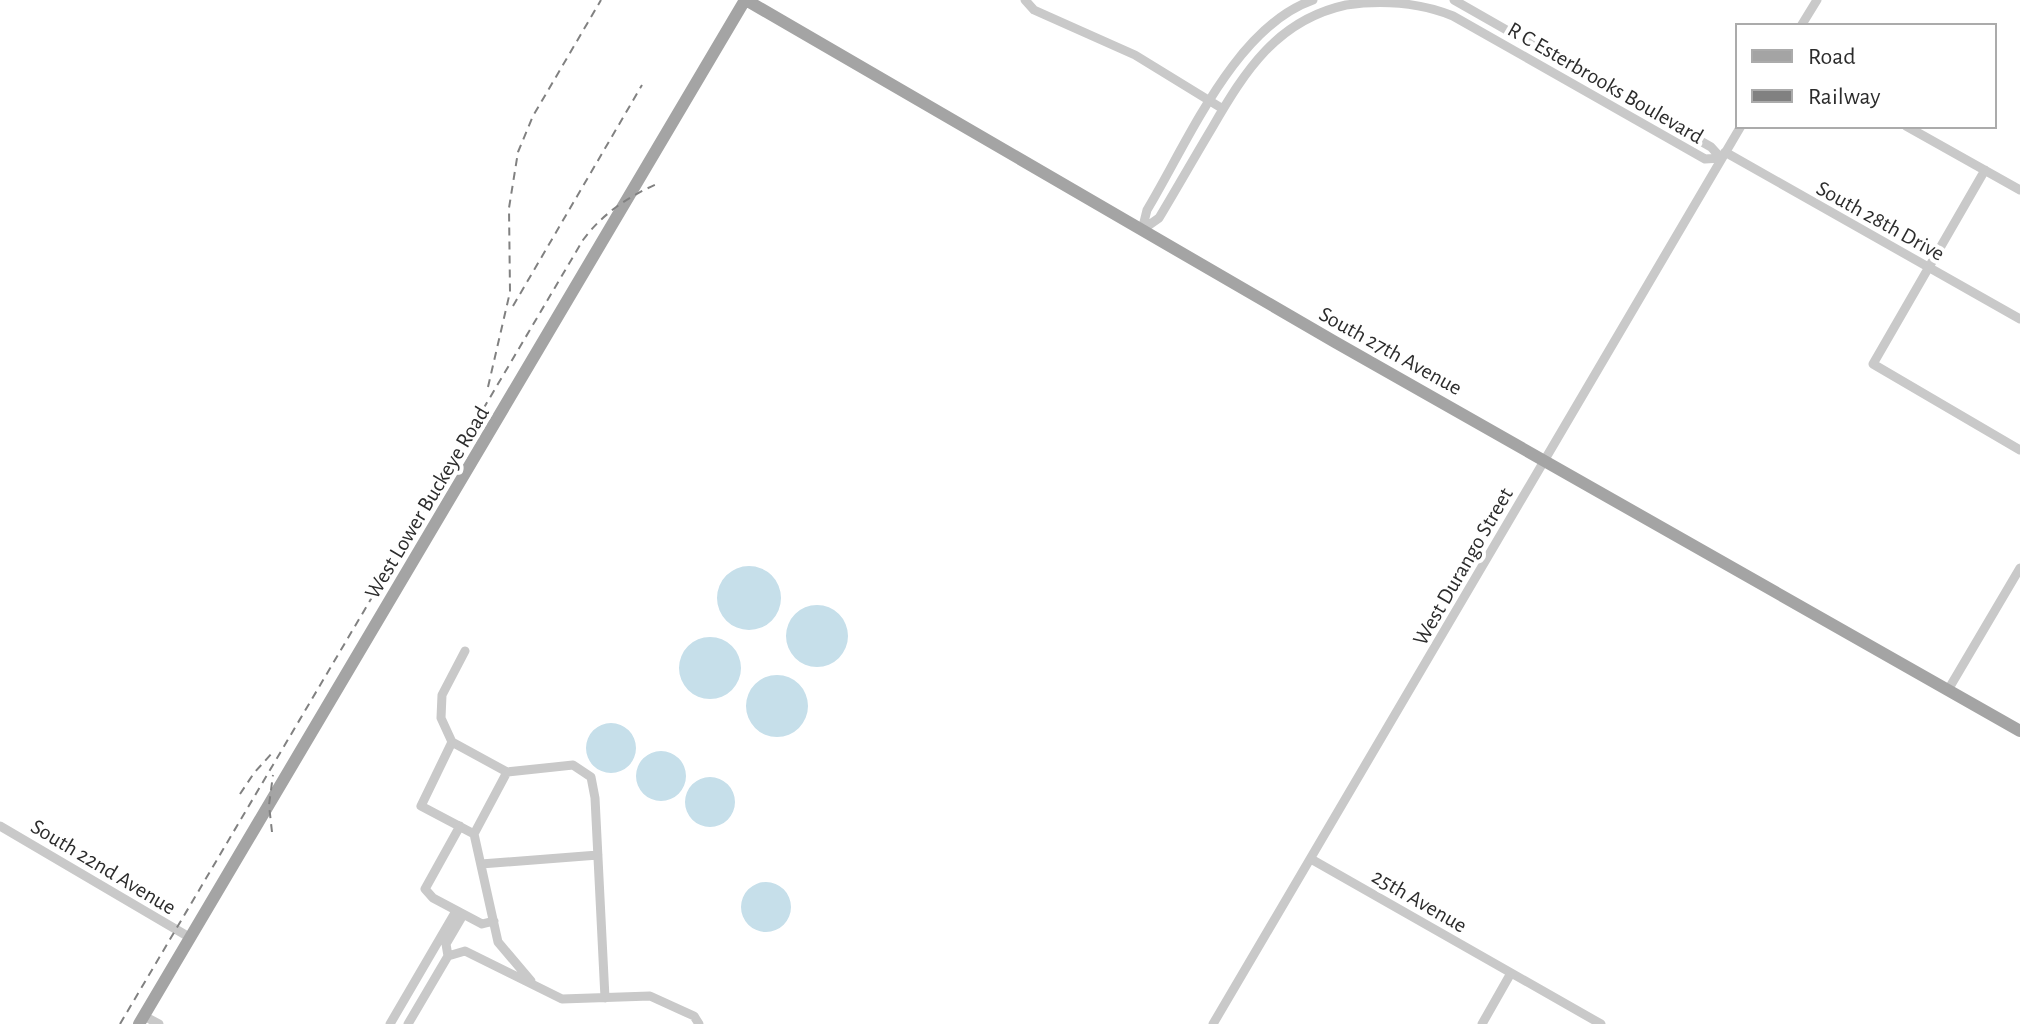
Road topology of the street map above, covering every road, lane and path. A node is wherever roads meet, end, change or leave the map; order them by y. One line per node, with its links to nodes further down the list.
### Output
1 (745, 0): 15 (main road, South 27th Avenue); 34 (main road, West Lower Buckeye Road)
2 (1025, 0): 8 (street)
3 (1454, 0): 12 (street, R C Esterbrooks Boulevard)
4 (1817, 0): 7 (street)
5 (1307, 1): 6 (street); 8 (street)
6 (1311, 16): 9 (street, R C Esterbrooks Boulevard); 12 (street, R C Esterbrooks Boulevard)
7 (1802, 24)
8 (1211, 101): 9 (street); 15 (street)
9 (1223, 109): 15 (street, R C Esterbrooks Boulevard)
10 (1740, 128): 12 (street, West Durango Street)
11 (1910, 128): 13 (street)
12 (1723, 155): 16 (street, South 28th Drive); 19 (street, West Durango Street)
13 (1985, 170): 14 (street); 16 (street)
14 (2020, 190)
15 (1142, 230): 19 (main road, South 27th Avenue)
16 (1928, 266): 17 (street, South 28th Drive); 18 (street)
17 (2020, 319)
18 (2020, 450)
19 (1545, 460): 22 (main road, South 27th Avenue); 30 (street, West Durango Street)
20 (2020, 568): 22 (street)
21 (465, 651): 24 (street)
22 (1948, 690): 23 (main road, South 27th Avenue)
23 (2020, 731)
24 (452, 742): 25 (street); 27 (street)
25 (507, 772): 28 (street); 29 (street)
26 (0, 826): 34 (street, South 22nd Avenue)
27 (460, 826): 28 (street); 32 (street)
28 (474, 834): 31 (street)
29 (598, 855): 31 (street); 38 (street)
30 (1311, 859): 36 (street, 25th Avenue); 44 (street, West Durango Street)
31 (481, 864): 33 (street)
32 (460, 913): 33 (street); 35 (street); 41 (street)
33 (494, 921): 37 (street)
34 (189, 937): 39 (main road, West Lower Buckeye Road)
35 (448, 956): 37 (street); 42 (street)
36 (1511, 973): 45 (street); 46 (street, 25th Avenue)
37 (536, 987): 38 (street)
38 (605, 998): 43 (street)
39 (141, 1020): 40 (street)
40 (159, 1024)
41 (390, 1024)
42 (408, 1024)
43 (699, 1024)
44 (1213, 1024)
45 (1482, 1024)
46 (1601, 1024)

